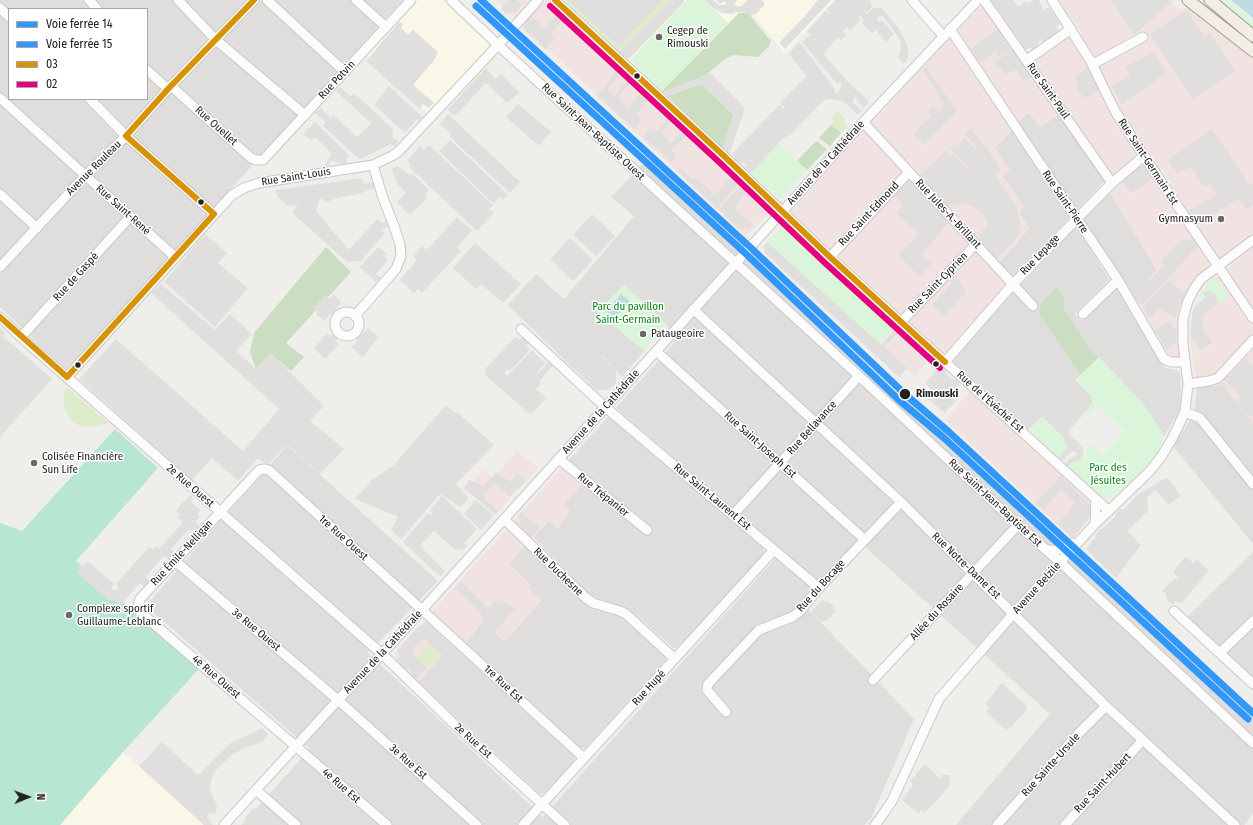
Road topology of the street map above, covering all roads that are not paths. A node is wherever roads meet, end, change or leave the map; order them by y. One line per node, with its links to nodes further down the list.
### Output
1 (89, 0): 17 (street)
2 (178, 0): 25 (street)
3 (254, 0): 25 (street, Avenue Rouleau)
4 (267, 0): 31 (street)
5 (356, 0): 19 (street)
6 (411, 0): 19 (street, Rue Potvin)
7 (451, 0): 26 (street, Rue Saint-Jean-Baptiste Ouest)
8 (538, 0): 26 (street, Rue Saint-Louis)
9 (555, 0): 45 (street, Rue de l'Évêché Est)
10 (912, 0): 23 (street)
11 (978, 0): 20 (street, Avenue de la Cathédrale)
12 (984, 0): 28 (street, Rue Saint-Paul)
13 (1052, 0): 21 (street, Rue Saint-Germain Est)
14 (1188, 0): 27 (main road)
15 (1210, 0): 22 (main road)
16 (0, 8): 18 (street)
17 (97, 8)
18 (8, 16)
19 (386, 27): 31 (street, Rue Potvin)
20 (950, 29): 23 (street, Avenue de la Cathédrale); 48 (street, Rue Saint-Pierre)
21 (1071, 29): 28 (street); 29 (street, Rue Saint-Germain Est)
22 (1253, 36)
23 (944, 37): 36 (street, Avenue de la Cathédrale)
24 (1143, 37): 29 (street)
25 (216, 40): 32 (street, Avenue Rouleau); 35 (street)
26 (498, 45): 40 (street, Rue Saint-Louis); 54 (street, Rue Saint-Jean-Baptiste Ouest)
27 (1253, 51)
28 (1027, 60): 43 (street, Rue Saint-Paul)
29 (1093, 64): 38 (street, Rue Saint-Germain Est)
30 (148, 71): 32 (street, Rue Ouellet)
31 (345, 72): 35 (street, Rue Potvin)
32 (170, 88): 37 (street, Avenue Rouleau); 39 (street, Rue Ouellet)
33 (0, 98): 42 (street, Rue Saint-René)
34 (91, 100): 37 (street)
35 (305, 115): 39 (street, Rue Potvin)
36 (863, 122): 41 (street, Rue Jules-A.-Brillant); 45 (street, Avenue de la Cathédrale)
37 (126, 136): 42 (street, Avenue Rouleau); 46 (street)
38 (1144, 156): 43 (street, Rue Lepage); 56 (street, Rue Saint-Germain Est)
39 (263, 160)
40 (373, 165): 46 (street, Rue Saint-Louis); 62 (street)
41 (908, 172): 51 (street, Rue Jules-A.-Brillant); 53 (street, Rue Saint-Edmond)
42 (85, 176): 47 (street, Rue Saint-René); 49 (street, Avenue Rouleau)
43 (1112, 183): 48 (street, Rue Lepage)
44 (0, 194): 49 (street)
45 (782, 211): 53 (street, Rue de l'Évêché Est); 54 (street, Avenue de la Cathédrale)
46 (214, 214): 52 (street, Rue Saint-Louis)
47 (130, 217): 52 (street, Rue Saint-René); 67 (street, Rue de Gaspé)
48 (1076, 219): 57 (street, Rue Saint-Pierre); 58 (street, Rue Lepage)
49 (37, 228): 55 (street, Avenue Rouleau)
50 (1253, 240): 56 (street, Avenue Belzile)
51 (976, 244): 58 (street, Rue Jules-A.-Brillant); 65 (street, Rue Saint-Cyprien)
52 (175, 257): 73 (street, Rue Saint-Louis)
53 (830, 257): 65 (street, Rue de l'Évêché Est)
54 (735, 263): 60 (street, Avenue de la Cathédrale); 72 (street, Rue Saint-Jean-Baptiste Est)
55 (0, 267)
56 (1218, 267): 64 (street, Rue Saint-Germain Est); 71 (street, Avenue Belzile)
57 (1118, 280): 61 (street); 71 (street, Rue Saint-Pierre)
58 (1012, 284): 59 (street, Rue Jules-A.-Brillant); 70 (street, Rue Lepage)
59 (1033, 306)
60 (693, 309): 69 (street, Avenue de la Cathédrale); 77 (street, Rue Notre-Dame Est)
61 (1083, 314)
62 (355, 316)
63 (0, 317): 67 (street, 2e Rue Ouest)
64 (1253, 318)
65 (901, 322): 70 (street, Rue de l'Évêché Est)
66 (520, 329): 75 (street, Rue Saint-Laurent Est)
67 (21, 337): 73 (street, 2e Rue Ouest)
68 (1253, 340): 74 (street)
69 (656, 352): 75 (street, Avenue de la Cathédrale); 79 (street, Rue Saint-Joseph Est)
70 (945, 362): 82 (street, Rue de l'Évêché Est)
71 (1185, 362): 74 (street, Avenue Belzile)
72 (859, 376): 77 (street, Rue Bellavance); 89 (street, Rue Saint-Jean-Baptiste Est)
73 (67, 377): 85 (street, 2e Rue Ouest)
74 (1188, 384): 76 (street, Avenue Belzile)
75 (605, 407): 78 (street, Avenue de la Cathédrale); 86 (street, Rue Saint-Laurent Est)
76 (1185, 412): 81 (street); 84 (street, Avenue Belzile)
77 (816, 424): 79 (street, Rue Bellavance); 83 (street, Rue Notre-Dame Est)
78 (559, 459): 87 (street, Avenue de la Cathédrale); 90 (street, Rue Trépanier)
79 (780, 463): 86 (street, Rue Bellavance); 92 (street, Rue Saint-Joseph Est)
80 (264, 469): 85 (street, Rue Émile-Nelligan); 100 (street, 1re Rue Ouest)
81 (1253, 484)
82 (1096, 499): 84 (street, Rue de l'Évêché Est); 88 (street)
83 (900, 502): 92 (street, Rue du Bocage); 97 (street, Rue Notre-Dame Est)
84 (1109, 511): 88 (street, Avenue Belzile)
85 (220, 512): 95 (street, Rue Émile-Nelligan); 105 (street, 2e Rue Ouest)
86 (733, 515): 93 (street, Rue Saint-Laurent Est)
87 (504, 519): 100 (street, Avenue de la Cathédrale); 106 (street, Rue Duchesne)
88 (1095, 524): 91 (street, Avenue Belzile)
89 (1018, 525): 94 (street, Rue Saint-Jean-Baptiste Est); 97 (street, Allée du Rosaire)
90 (647, 530)
91 (1085, 536): 94 (street); 96 (street, Avenue Belzile)
92 (864, 539): 98 (street, Rue du Bocage)
93 (774, 550): 98 (street, Rue Saint-Laurent Est); 106 (street, Rue Hupé)
94 (1046, 550): 96 (street, Rue Saint-Jean-Baptiste Est)
95 (174, 560): 99 (street, Rue Émile-Nelligan); 109 (street, 3e Rue Ouest)
96 (1060, 562): 102 (street, Avenue Belzile); 113 (street, Rue Saint-Jean-Baptiste Est)
97 (973, 573): 102 (street, Rue Notre-Dame Est); 107 (street, Allée du Rosaire)
98 (819, 588): 111 (street, Rue du Bocage)
99 (138, 606): 114 (street, 4e Rue Ouest)
100 (422, 610): 105 (street, Avenue de la Cathédrale); 115 (street, 1re Rue Est)
101 (1174, 611): 104 (street)
102 (1014, 613): 110 (street, Rue Notre-Dame Est); 124 (street, Avenue Belzile)
103 (1253, 621): 104 (street)
104 (1220, 653): 108 (street)
105 (382, 654): 109 (street, Avenue de la Cathédrale); 117 (street, 2e Rue Est)
106 (675, 659): 115 (street, Rue Hupé)
107 (873, 680)
108 (1253, 684)
109 (338, 700): 114 (street, Avenue de la Cathédrale); 121 (street, 3e Rue Est)
110 (1106, 706): 112 (street, Rue Notre-Dame Est); 125 (street, Rue Sainte-Ursule)
111 (726, 712)
112 (1142, 741): 126 (street, Rue Saint-Hubert); 127 (street, Rue Notre-Dame Est)
113 (1253, 743)
114 (295, 746): 116 (street, Avenue de la Cathédrale); 120 (street, 4e Rue Est)
115 (584, 758): 117 (street, Rue Hupé)
116 (256, 790): 118 (street, Avenue de la Cathédrale); 119 (street)
117 (542, 804): 122 (street, Rue Hupé); 123 (street, 2e Rue Est)
118 (224, 825)
119 (296, 825)
120 (387, 825)
121 (477, 825)
122 (523, 825)
123 (565, 825)
124 (875, 825)
125 (997, 825)
126 (1065, 825)
127 (1235, 825)

